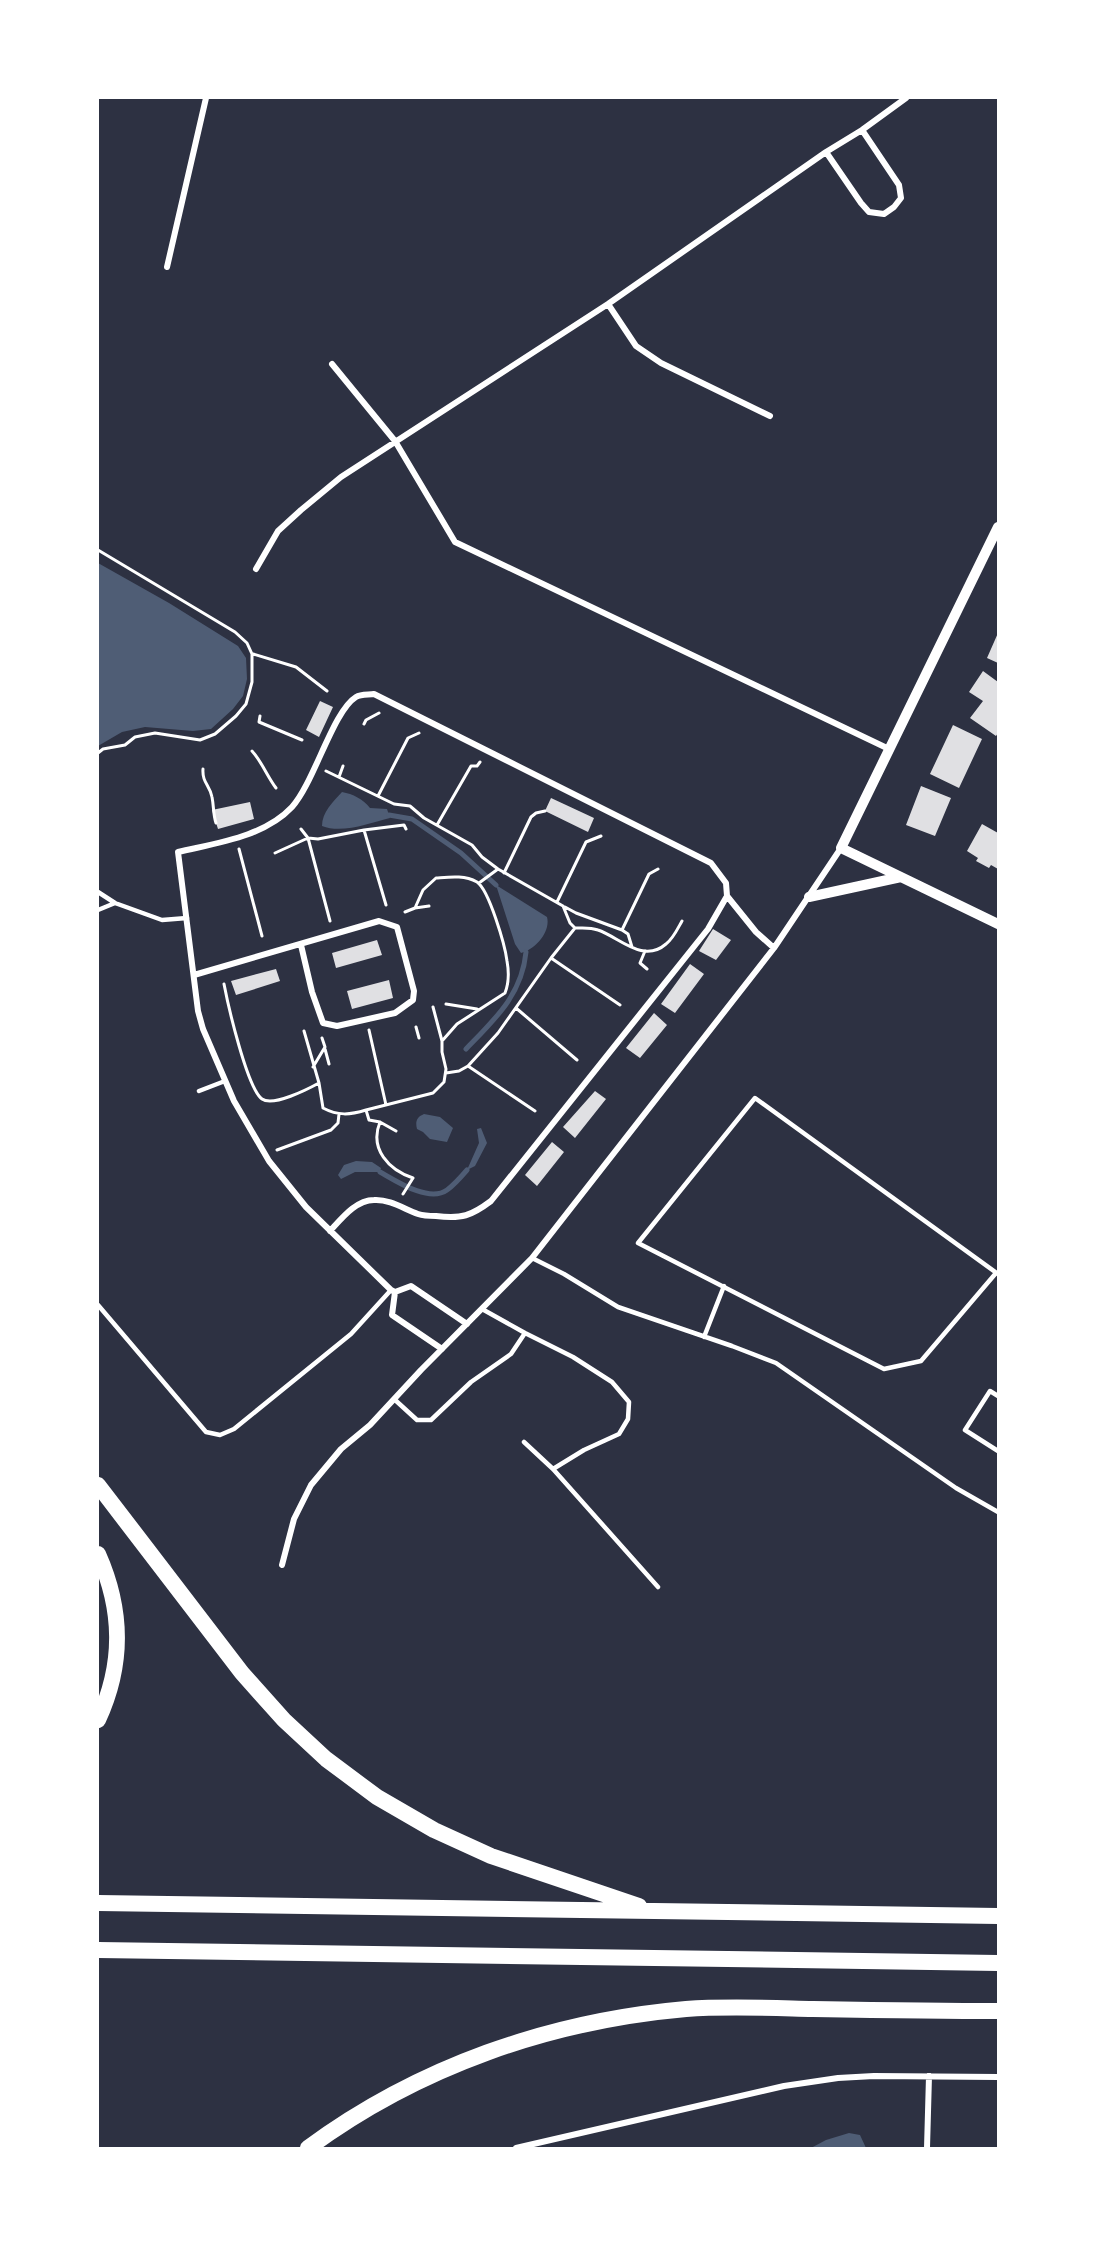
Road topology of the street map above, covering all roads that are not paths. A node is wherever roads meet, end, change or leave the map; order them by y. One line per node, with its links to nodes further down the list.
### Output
1 (206, 98): 5 (street)
2 (906, 98): 3 (street)
3 (862, 130): 4 (street); 4 (street)
4 (826, 152): 6 (street)
5 (166, 267)
6 (608, 304): 8 (street); 9 (street)
7 (332, 364): 9 (street)
8 (770, 416)
9 (395, 441): 11 (street); 12 (street)
10 (999, 527): 12 (street)
11 (256, 569)
12 (889, 749): 13 (street)
13 (841, 848): 14 (street); 17 (street)
14 (901, 877): 17 (street); 21 (street)
15 (98, 892): 18 (lane)
16 (727, 896): 20 (street); 23 (street); 27 (street)
17 (809, 897): 23 (street)
18 (115, 903): 19 (lane); 20 (lane)
19 (98, 910)
20 (187, 918): 24 (street)
21 (999, 924)
22 (301, 945): 22 (street); 24 (street)
23 (774, 948): 28 (street)
24 (194, 975): 25 (street)
25 (225, 1081): 26 (lane); 27 (street)
26 (199, 1091)
27 (330, 1231): 31 (street)
28 (532, 1258): 33 (street); 36 (lane)
29 (997, 1273): 30 (lane); 30 (lane)
30 (724, 1286): 36 (lane)
31 (393, 1291): 32 (lane); 34 (street); 37 (street)
32 (98, 1305)
33 (482, 1309): 34 (street); 35 (lane)
34 (467, 1324): 37 (street)
35 (525, 1333): 39 (lane); 42 (lane)
36 (704, 1337): 44 (lane)
37 (442, 1349): 39 (street)
38 (999, 1396): 41 (lane)
39 (394, 1399): 46 (street)
40 (524, 1442): 42 (lane)
41 (999, 1451)
42 (553, 1469): 47 (lane)
43 (98, 1485): 50 (highway)
44 (999, 1512)
45 (98, 1554): 48 (highway)
46 (282, 1565)
47 (658, 1587)
48 (98, 1720)
49 (98, 1903): 50 (highway)
50 (654, 1911): 51 (highway)
51 (999, 1916)
52 (98, 1950): 53 (highway)
53 (999, 1963)
54 (999, 2011): 57 (highway)
55 (929, 2076): 56 (street); 58 (street); 59 (street)
56 (999, 2077)
57 (308, 2148)
58 (516, 2148)
59 (927, 2148)

